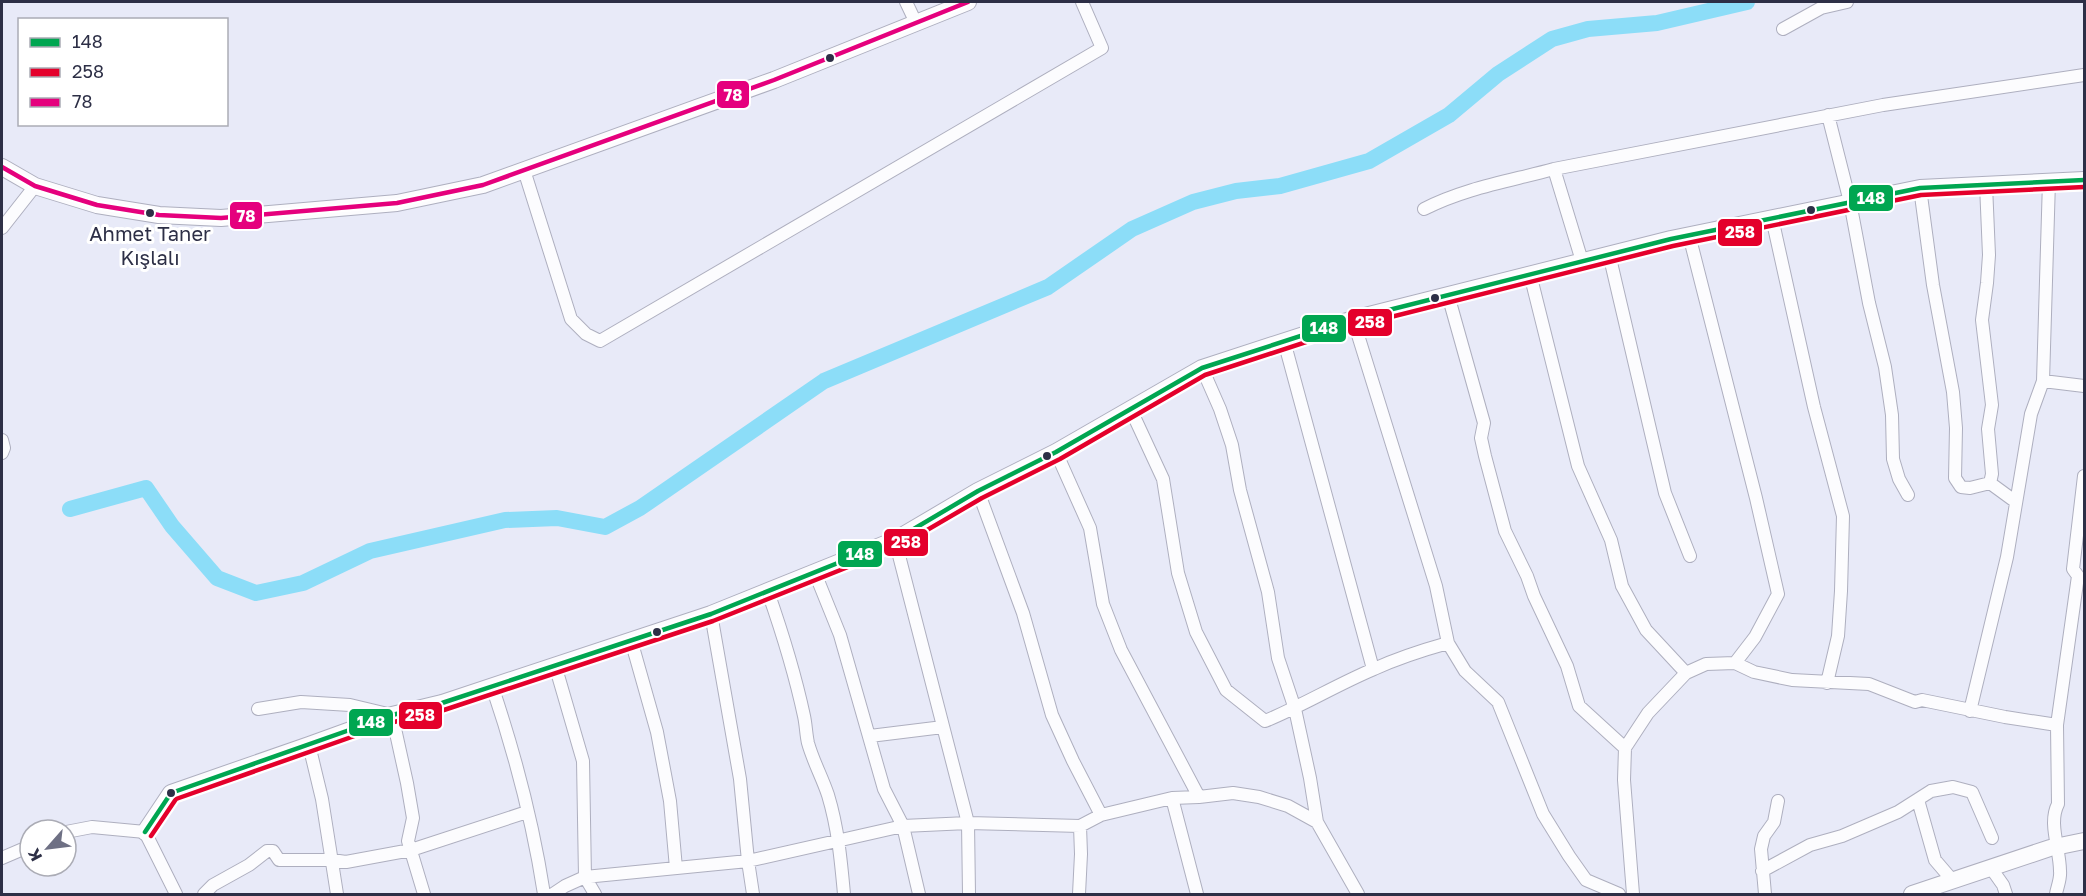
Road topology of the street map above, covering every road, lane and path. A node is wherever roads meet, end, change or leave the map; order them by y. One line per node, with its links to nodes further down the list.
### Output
1 (906, 2): 5 (street)
2 (968, 2): 5 (street)
3 (1082, 2): 10 (street)
4 (1847, 2): 6 (street)
5 (916, 23): 10 (street)
6 (1783, 28)
7 (2085, 75): 8 (street)
8 (1828, 115): 11 (street); 17 (street)
9 (2, 167): 15 (street)
10 (524, 170): 15 (street)
11 (1554, 170): 18 (street); 23 (street)
12 (2085, 180): 13 (street)
13 (2049, 182): 14 (street); 29 (street)
14 (1986, 184): 16 (street); 36 (street)
15 (35, 186): 20 (street)
16 (1920, 188): 17 (street); 36 (street)
17 (1850, 202): 19 (street); 38 (street)
18 (1424, 209)
19 (1772, 218): 21 (street); 51 (street)
20 (2, 228)
21 (1689, 235): 22 (street); 47 (street)
22 (1609, 254): 23 (street); 41 (street)
23 (1582, 261): 24 (street)
24 (1530, 274): 25 (street); 50 (street)
25 (1448, 295): 26 (street); 61 (street)
26 (1353, 319): 27 (street); 46 (street)
27 (1284, 341): 28 (street); 49 (street)
28 (1202, 368): 31 (street); 54 (street)
29 (2043, 381): 30 (street); 39 (street)
30 (2085, 386)
31 (1131, 410): 33 (street); 54 (street)
32 (2, 440): 34 (street)
33 (1056, 452): 37 (street); 62 (street)
34 (2, 453)
35 (2085, 476): 57 (street)
36 (1990, 483): 39 (street)
37 (978, 490): 40 (street); 67 (street)
38 (1908, 495)
39 (2016, 502): 55 (street)
40 (895, 540): 42 (street); 58 (street)
41 (1690, 556)
42 (815, 573): 43 (street); 59 (street)
43 (768, 592): 44 (street); 76 (street)
44 (711, 614): 45 (street); 82 (street)
45 (631, 640): 48 (street); 83 (street)
46 (1448, 643): 49 (street); 102 (street)
47 (1735, 663): 50 (street); 51 (street)
48 (555, 665): 52 (street); 86 (street)
49 (1373, 669): 54 (street)
50 (1686, 673): 61 (street)
51 (1827, 683): 55 (street)
52 (492, 686): 56 (street); 66 (street)
53 (258, 709): 56 (street)
54 (1295, 709): 68 (street)
55 (1970, 711): 57 (street)
56 (392, 715): 60 (street); 78 (street)
57 (2057, 725): 77 (street)
58 (943, 727): 59 (street); 69 (street)
59 (870, 736): 70 (street)
60 (309, 745): 73 (street); 81 (street)
61 (1625, 748): 103 (street)
62 (1199, 797): 63 (street); 68 (street)
63 (1172, 798): 67 (street); 100 (street)
64 (1918, 800): 74 (street); 85 (street); 87 (street)
65 (1778, 801): 85 (street)
66 (528, 812): 78 (street); 92 (street)
67 (1101, 815): 71 (street)
68 (1317, 822): 101 (street)
69 (968, 823): 70 (street); 71 (street); 98 (street)
70 (903, 826): 76 (street); 97 (street)
71 (1080, 826): 99 (street)
72 (78, 830): 73 (street)
73 (146, 832): 88 (street)
74 (1992, 838)
75 (2085, 841): 77 (street)
76 (840, 842): 82 (street); 96 (street)
77 (2059, 846): 84 (street); 107 (street)
78 (411, 850): 81 (street); 91 (street)
79 (18, 851): 80 (street)
80 (2, 858)
81 (332, 860): 89 (street); 90 (street)
82 (748, 861): 83 (street); 95 (street)
83 (676, 868): 86 (street)
84 (1991, 868): 87 (street); 106 (street)
85 (1762, 871): 104 (street)
86 (585, 877): 93 (street); 94 (street)
87 (1953, 881): 105 (street)
88 (176, 894)
89 (204, 894)
90 (337, 894)
91 (424, 894)
92 (544, 894)
93 (553, 894)
94 (595, 894)
95 (753, 894)
96 (844, 894)
97 (919, 894)
98 (969, 894)
99 (1079, 894)
100 (1197, 894)
101 (1358, 894)
102 (1619, 894)
103 (1633, 894)
104 (1765, 894)
105 (1912, 894)
106 (2006, 894)
107 (2056, 894)

